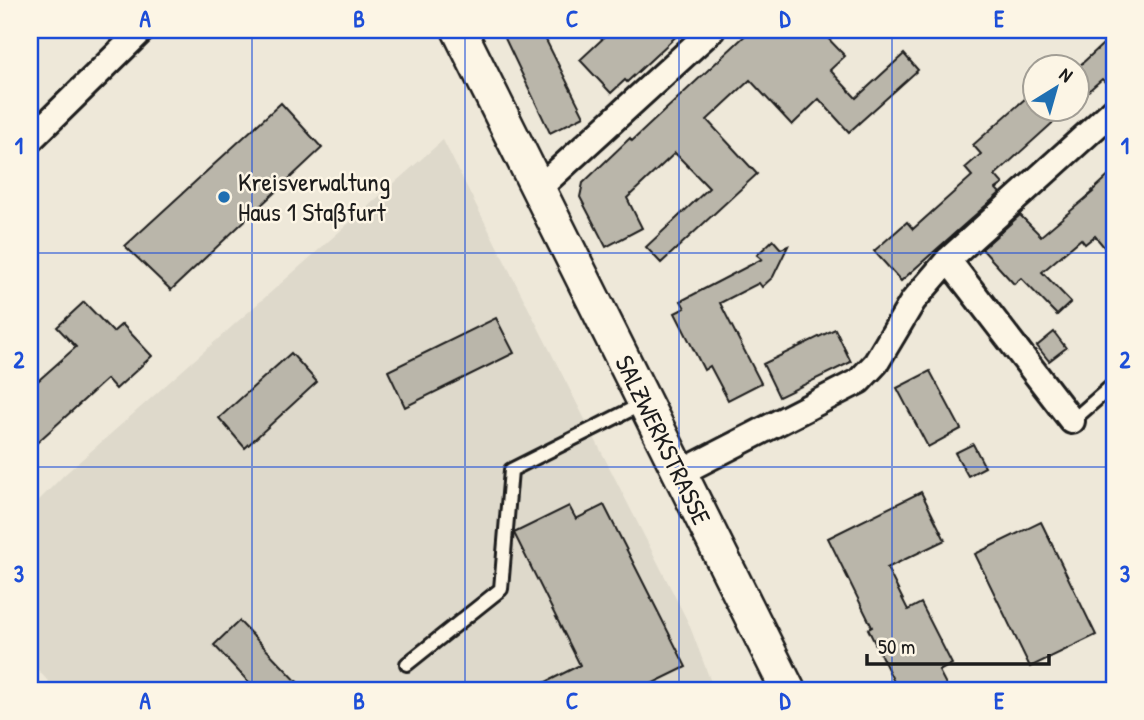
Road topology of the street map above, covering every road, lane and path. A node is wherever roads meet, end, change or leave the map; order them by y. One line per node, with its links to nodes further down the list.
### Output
1 (142, 30): 5 (street)
2 (459, 30): 6 (main road, SALZWERKSTRASSE)
3 (712, 30): 6 (street)
4 (1114, 110): 7 (street)
5 (30, 140)
6 (538, 189): 9 (main road, SALZWERKSTRASSE)
7 (948, 260): 10 (street); 11 (street)
8 (1114, 384): 10 (lane)
9 (646, 402): 11 (main road, SALZWERKSTRASSE); 12 (lane)
10 (1072, 421)
11 (678, 474): 13 (main road, SALZWERKSTRASSE)
12 (407, 664)
13 (788, 690)

